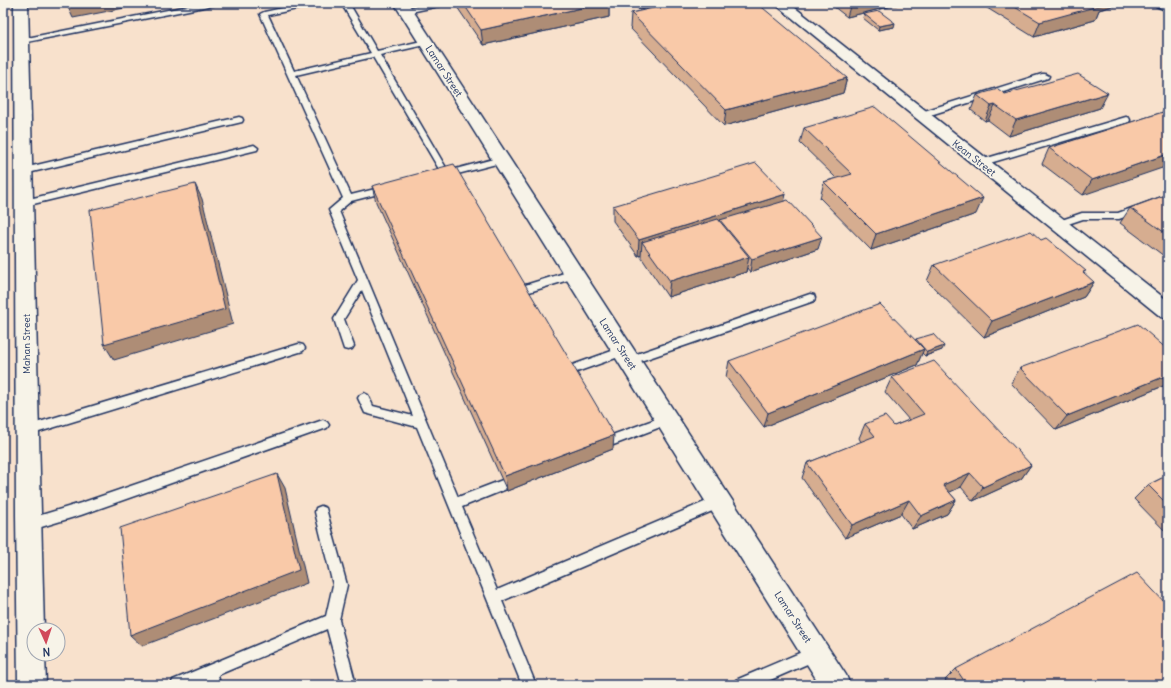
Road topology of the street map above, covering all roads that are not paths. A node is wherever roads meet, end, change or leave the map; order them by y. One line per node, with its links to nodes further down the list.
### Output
1 (21, 3): 10 (street, Mahan Street)
2 (214, 3): 10 (lane)
3 (316, 3): 13 (lane)
4 (345, 3): 12 (lane)
5 (444, 3): 8 (lane)
6 (781, 3): 15 (street, Kean Street)
7 (1161, 3): 9 (street)
8 (403, 7): 11 (street, Lamar Street)
9 (1168, 7)
10 (22, 41): 21 (street, Mahan Street)
11 (426, 42): 12 (lane); 19 (street, Lamar Street)
12 (376, 55): 13 (lane); 19 (lane)
13 (292, 74): 24 (lane)
14 (1045, 76): 15 (lane)
15 (921, 115): 20 (street, Kean Street)
16 (239, 120): 21 (lane)
17 (1126, 120): 20 (lane)
18 (254, 148): 25 (lane)
19 (501, 160): 27 (street, Lamar Street)
20 (980, 163): 26 (street, Kean Street)
21 (24, 171): 25 (street, Mahan Street)
22 (393, 188): 24 (lane)
23 (1168, 198): 26 (lane)
24 (348, 199): 28 (lane)
25 (25, 203): 40 (street, Mahan Street)
26 (1059, 224): 31 (street, Kean Street)
27 (574, 274): 29 (lane); 34 (street, Lamar Street)
28 (363, 280): 32 (lane); 38 (lane)
29 (526, 289)
30 (810, 298): 34 (lane)
31 (1168, 312)
32 (348, 346)
33 (299, 348): 40 (lane)
34 (626, 356): 35 (lane); 37 (street, Lamar Street)
35 (571, 370)
36 (364, 398): 38 (lane)
37 (667, 420): 41 (lane); 43 (street, Lamar Street)
38 (421, 423): 44 (lane)
39 (323, 425): 46 (lane)
40 (26, 431): 46 (street, Mahan Street)
41 (608, 442)
42 (504, 484): 44 (lane)
43 (719, 502): 47 (lane); 49 (street, Lamar Street)
44 (454, 504): 47 (lane)
45 (321, 512): 48 (lane)
46 (27, 525): 51 (street, Mahan Street)
47 (493, 598): 54 (lane)
48 (332, 620): 50 (lane); 53 (lane)
49 (816, 653): 55 (lane); 56 (street, Lamar Street)
50 (211, 679): 52 (lane)
51 (32, 685)
52 (178, 685)
53 (349, 685)
54 (529, 685)
55 (741, 685)
56 (836, 685)

